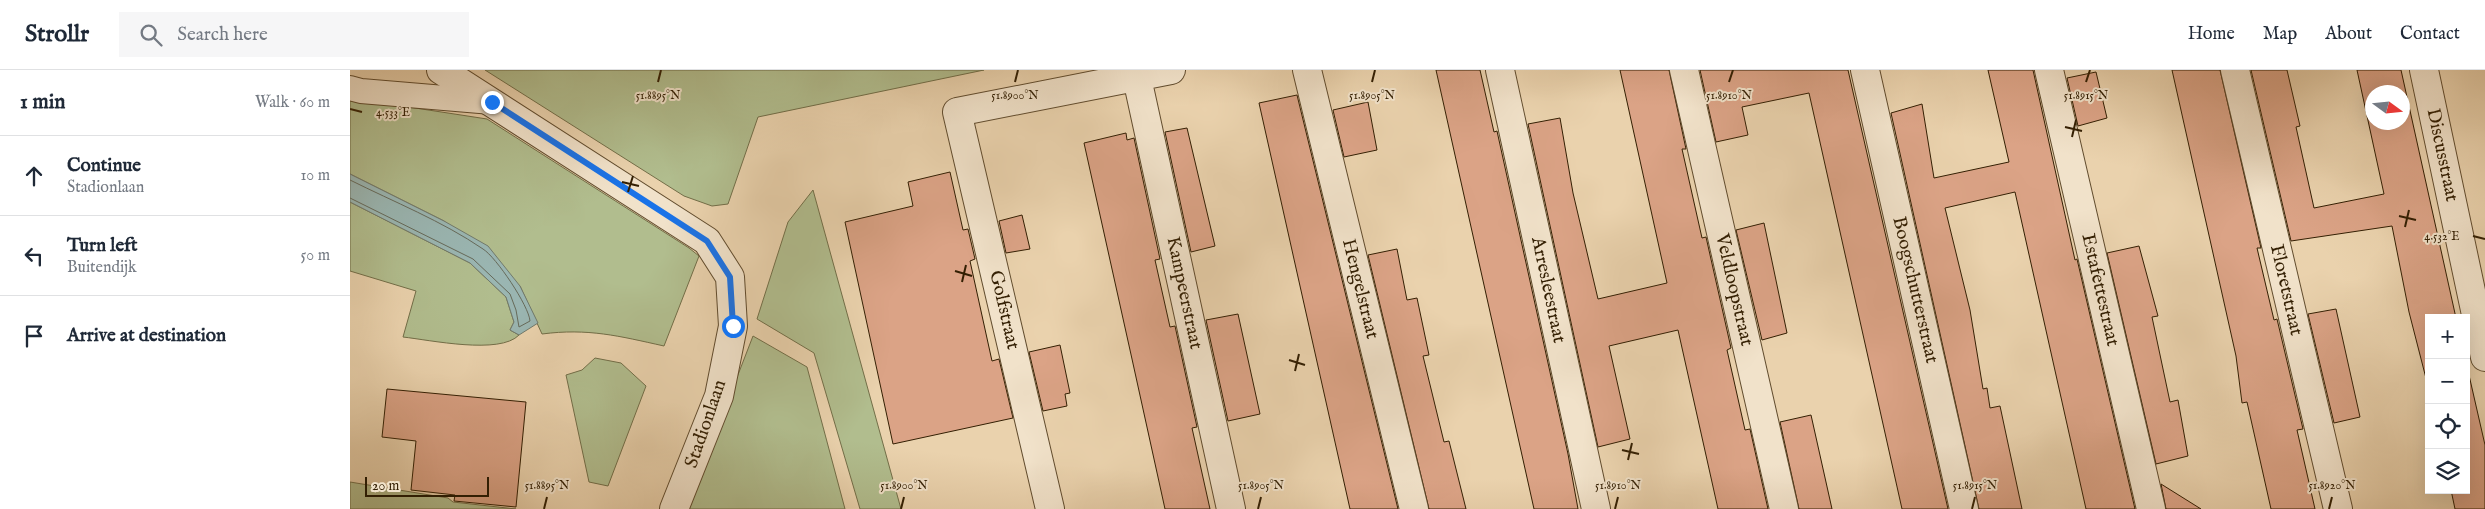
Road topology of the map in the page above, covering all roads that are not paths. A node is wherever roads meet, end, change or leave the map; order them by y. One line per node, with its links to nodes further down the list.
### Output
1 (441, 70): 12 (street)
2 (1171, 70): 10 (street)
3 (1307, 70): 17 (street, Hengelstraat)
4 (1500, 70): 18 (street, Arresleestraat)
5 (1684, 70): 19 (street, Veldloopstraat)
6 (1865, 70): 20 (street, Boogschutterstraat)
7 (2049, 70): 21 (street, Estafettestraat)
8 (2234, 70): 22 (street, Floretstraat)
9 (2424, 70): 13 (street, Discusstraat)
10 (1137, 78): 15 (street, Golfstraat); 16 (street, Kampeerstraat)
11 (350, 88): 12 (lane)
12 (492, 102): 14 (street, Stadionlaan)
13 (2485, 357)
14 (674, 509)
15 (1050, 509)
16 (1231, 509)
17 (1414, 509)
18 (1596, 509)
19 (1784, 509)
20 (1964, 509)
21 (2151, 509)
22 (2338, 509)

